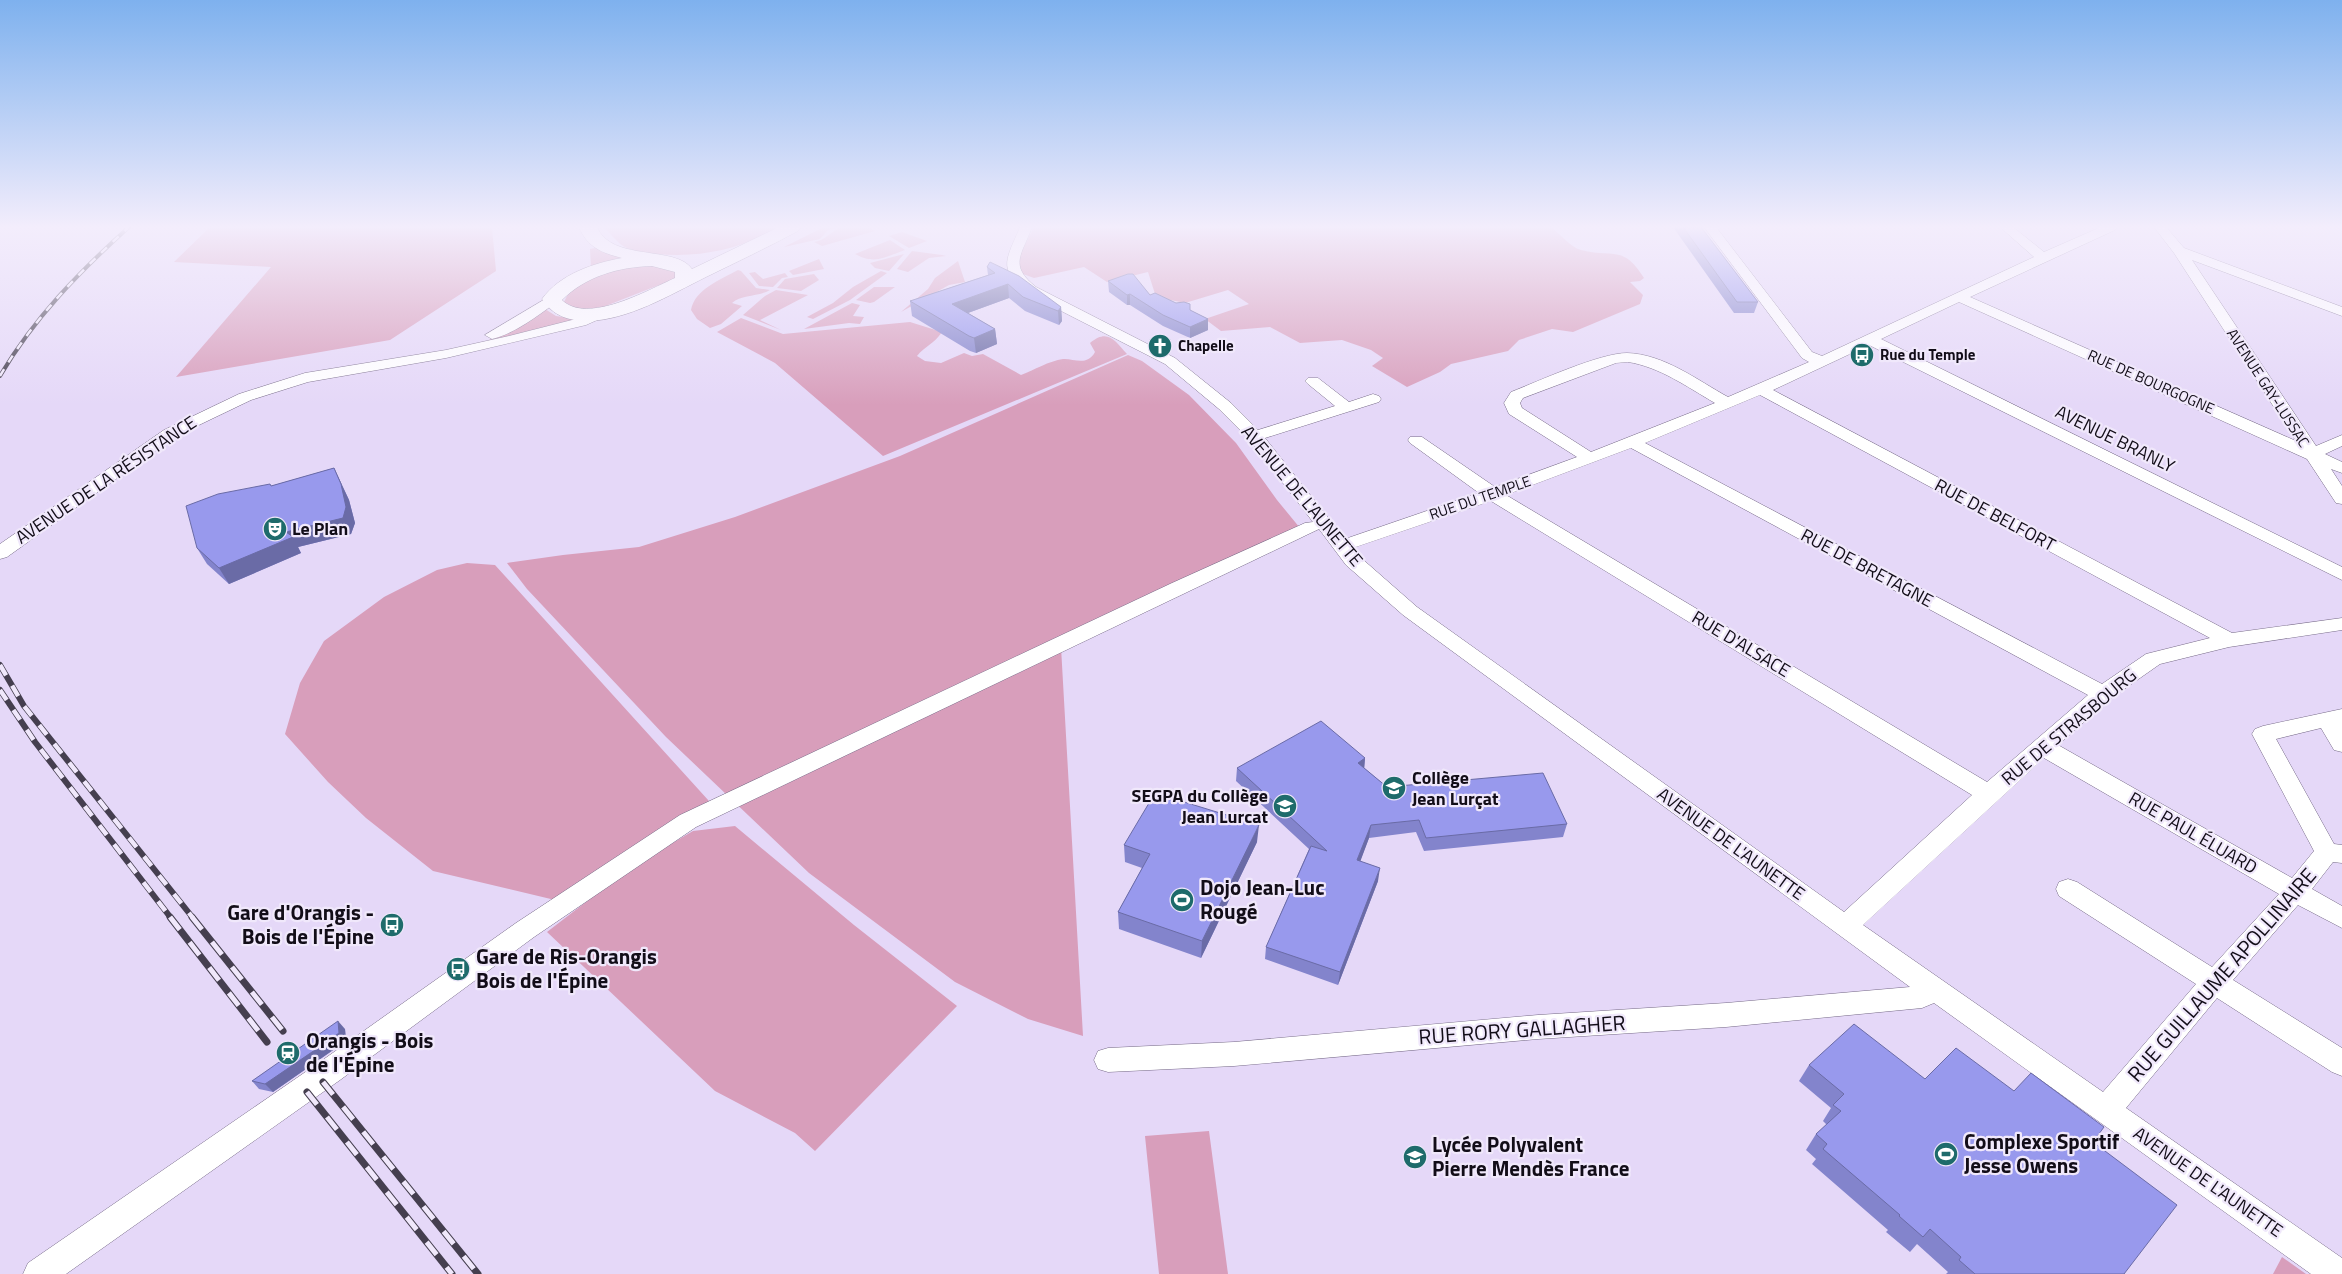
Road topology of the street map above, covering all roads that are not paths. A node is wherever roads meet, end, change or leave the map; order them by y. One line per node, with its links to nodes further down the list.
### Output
1 (563, 286): 9 (main road)
2 (673, 286): 11 (main road)
3 (1029, 286): 20 (street, AVENUE DE L'AUNETTE)
4 (1755, 286): 14 (street)
5 (1981, 286): 8 (street, RUE DU TEMPLE)
6 (2202, 286): 24 (street, AVENUE GAY-LUSSAC)
7 (2274, 286): 10 (street)
8 (1959, 297): 12 (street, RUE DU TEMPLE); 24 (street, RUE DE BOURGOGNE)
9 (552, 299): 11 (main road); 13 (street, AVENUE DE LA RÉSISTANCE)
10 (2342, 312)
11 (601, 313): 13 (street, AVENUE DE LA RÉSISTANCE)
12 (1869, 339): 14 (street, RUE DU TEMPLE); 32 (street, AVENUE BRANLY)
13 (446, 354): 31 (street, AVENUE DE LA RÉSISTANCE)
14 (1821, 361): 16 (street, RUE DU TEMPLE)
15 (1313, 381): 19 (street)
16 (1760, 389): 18 (street, RUE DU TEMPLE); 34 (street, RUE DE BELFORT)
17 (1373, 399): 19 (street)
18 (1726, 403): 23 (street, RUE DU TEMPLE); 25 (street)
19 (1347, 408): 20 (street)
20 (1255, 436): 30 (street, AVENUE DE L'AUNETTE)
21 (1416, 440): 27 (street, RUE D'ALSACE)
22 (2342, 440): 24 (street)
23 (1631, 442): 25 (street, RUE DU TEMPLE); 35 (street, RUE DE BRETAGNE)
24 (2312, 454): 26 (street, RUE DE BOURGOGNE); 28 (street, AVENUE GAY-LUSSAC)
25 (1589, 458): 27 (street, RUE DU TEMPLE)
26 (2342, 468)
27 (1494, 495): 30 (street, RUE DU TEMPLE); 39 (street, RUE D'ALSACE)
28 (2342, 499)
29 (1311, 527): 50 (street)
30 (1341, 546): 44 (street, AVENUE DE L'AUNETTE)
31 (8, 548)
32 (2342, 574)
33 (2342, 624): 34 (street, RUE DE STRASBOURG)
34 (2229, 640): 35 (street, RUE DE STRASBOURG)
35 (2103, 694): 38 (street, RUE DE STRASBOURG)
36 (2334, 718): 37 (street); 40 (street)
37 (2342, 744)
38 (2044, 748): 39 (street, RUE DE STRASBOURG); 42 (street, RUE PAUL ÉLUARD)
39 (1988, 794): 44 (street, RUE DE STRASBOURG)
40 (2334, 853): 42 (street, RUE GUILLAUME APOLLINAIRE)
41 (2068, 889): 45 (street)
42 (2296, 891): 43 (street, RUE PAUL ÉLUARD); 45 (street, RUE GUILLAUME APOLLINAIRE)
43 (2342, 918)
44 (1845, 926): 46 (street, AVENUE DE L'AUNETTE)
45 (2214, 982): 48 (street); 49 (street, RUE GUILLAUME APOLLINAIRE)
46 (1934, 988): 47 (street, RUE RORY GALLAGHER); 49 (street, AVENUE DE L'AUNETTE)
47 (1108, 1060)
48 (2342, 1063)
49 (2107, 1110): 51 (street, AVENUE DE L'AUNETTE)
50 (39, 1274)
51 (2338, 1274)

